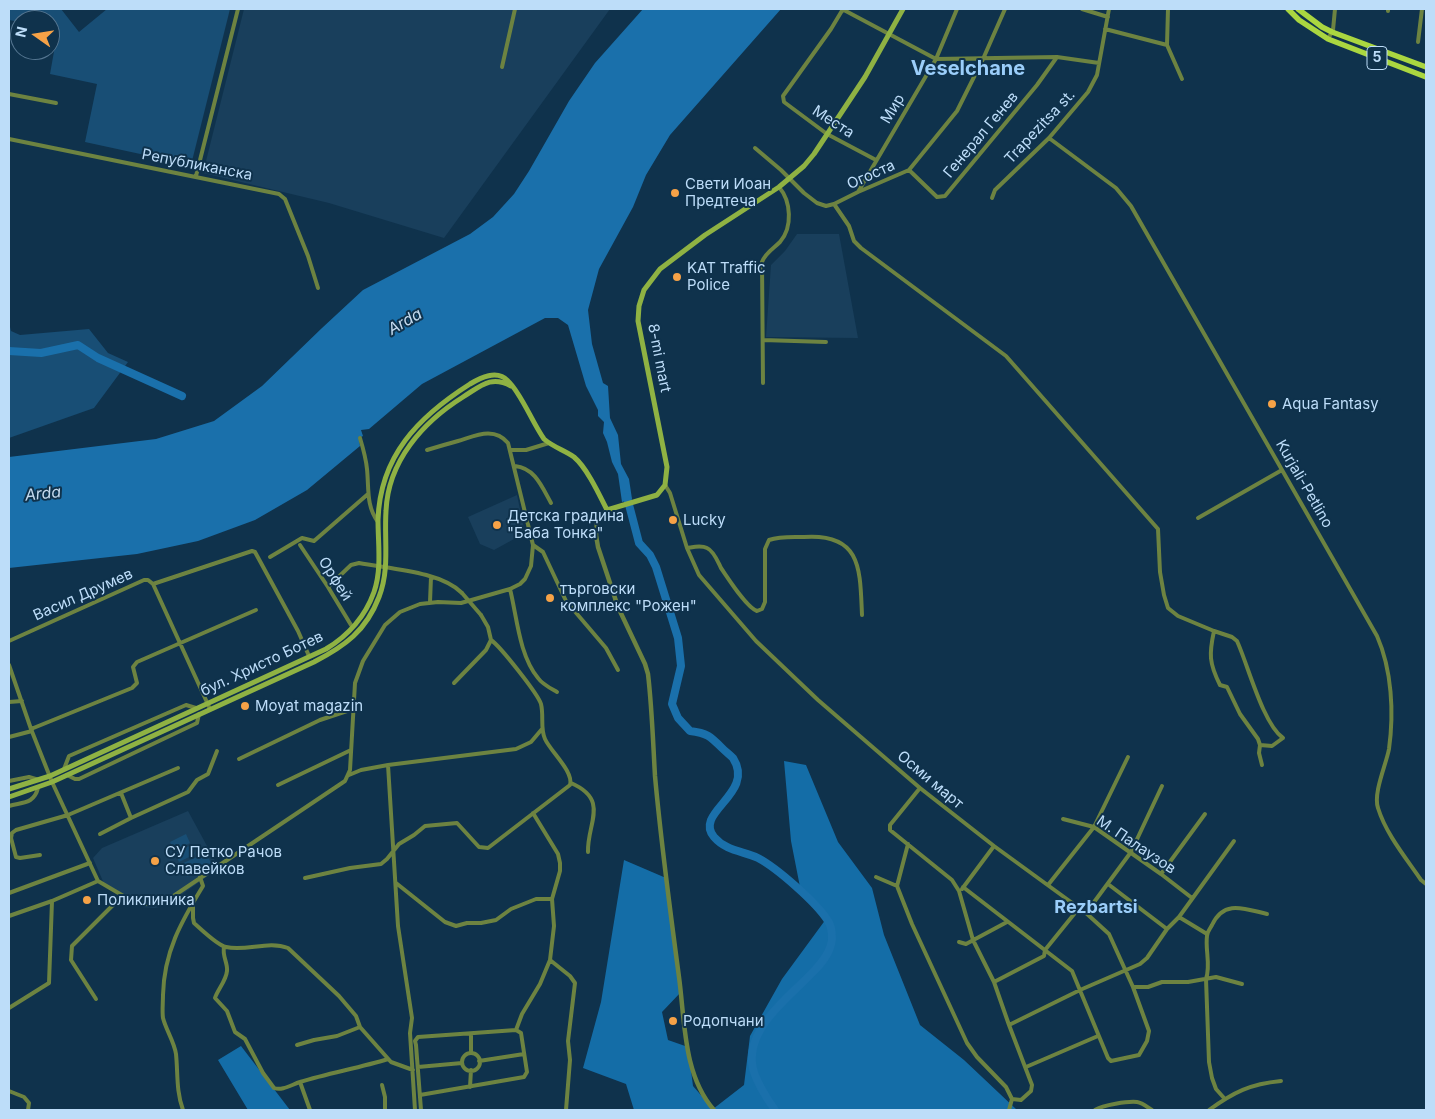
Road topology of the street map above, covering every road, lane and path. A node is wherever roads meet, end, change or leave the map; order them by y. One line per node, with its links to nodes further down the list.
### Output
1 (238, 9): 37 (street)
2 (514, 9): 25 (street)
3 (843, 9): 17 (street); 31 (street, Места)
4 (903, 9): 17 (main road, 8-mi mart)
5 (957, 9): 23 (street, Мир)
6 (1005, 9): 22 (street)
7 (1082, 9): 14 (street)
8 (1109, 9): 14 (street, Trapezitsa st.)
9 (1168, 9): 20 (street)
10 (1288, 9): 18 (main road, 5)
11 (1298, 9): 16 (main road, 5)
12 (1335, 9): 16 (street)
13 (1422, 9): 19 (street)
14 (1108, 17): 15 (street, Trapezitsa st.)
15 (1106, 29): 20 (street); 24 (street, Trapezitsa st.)
16 (1332, 32): 18 (street); 26 (main road, 5)
17 (890, 35): 23 (street); 31 (main road, 8-mi mart)
18 (1328, 39): 27 (main road, 5)
19 (1418, 42)
20 (1167, 45): 28 (street)
21 (1057, 57): 22 (street); 24 (street); 41 (street, Генерал Генев)
22 (983, 58): 23 (street); 36 (street)
23 (936, 59): 35 (street, Мир)
24 (1099, 63): 32 (street, Trapezitsa st.)
25 (502, 67)
26 (1426, 67)
27 (1426, 77)
28 (1182, 79)
29 (9, 94): 30 (street)
30 (56, 103)
31 (828, 134): 35 (street, Места); 38 (main road, 8-mi mart)
32 (1049, 138): 42 (street, Trapezitsa st.); 54 (street, Kurjali-Petlino)
33 (9, 140): 37 (street, Републиканска)
34 (755, 148): 38 (street, Огоста)
35 (876, 160): 40 (street, Мир)
36 (909, 170): 40 (street, Огоста); 41 (street, Огоста)
37 (196, 176): 44 (street, Републиканска)
38 (790, 179): 39 (main road, 8-mi mart); 43 (street, Огоста)
39 (779, 187): 45 (street); 55 (main road, 8-mi mart)
40 (858, 192): 43 (street, Огоста)
41 (938, 197)
42 (992, 198)
43 (834, 204): 75 (street, Огоста)
44 (318, 288)
45 (763, 340): 46 (street); 47 (street)
46 (826, 342)
47 (763, 383)
48 (512, 386): 50 (main road); 60 (main road, бул. Христо Ботев); 66 (main road, бул. Христо Ботев)
49 (360, 438): 56 (street)
50 (549, 443): 52 (street); 58 (main road)
51 (427, 450): 52 (street)
52 (511, 450): 53 (street)
53 (515, 466): 57 (street); 62 (street)
54 (1282, 470): 59 (street); 140 (street, Kurjali-Petlino)
55 (666, 486): 58 (main road); 63 (street, Осми март)
56 (368, 494): 60 (street); 64 (street)
57 (551, 504)
58 (607, 510): 204 (street)
59 (1198, 518)
60 (378, 522): 65 (main road, бул. Христо Ботев)
61 (300, 545): 69 (street, Орфей)
62 (533, 545): 70 (street); 81 (street)
63 (687, 548): 73 (street); 113 (street, Осми март)
64 (270, 557)
65 (379, 567): 66 (street); 69 (street); 79 (main road, бул. Христо Ботев)
66 (386, 568): 67 (street); 88 (main road, бул. Христо Ботев)
67 (431, 577): 71 (street); 76 (street, bridge)
68 (153, 584): 77 (street, Васил Друмев); 78 (street); 79 (street, Васил Друмев)
69 (328, 587): 74 (street, Орфей)
70 (510, 589): 71 (street); 83 (street)
71 (430, 602): 89 (street)
72 (256, 610): 78 (street)
73 (862, 615)
74 (351, 625)
75 (1214, 631): 94 (street); 94 (street)
76 (491, 640): 82 (street); 91 (street)
77 (9, 641)
78 (180, 644): 86 (street); 92 (street)
79 (309, 656): 86 (main road, бул. Христо Ботев)
80 (9, 665): 84 (street)
81 (618, 670)
82 (454, 683)
83 (557, 692)
84 (22, 701): 85 (street); 92 (street)
85 (9, 702)
86 (207, 703): 87 (main road, бул. Христо Ботев); 88 (street)
87 (196, 708): 102 (main road, бул. Христо Ботев); 102 (street)
88 (210, 709): 90 (main road, бул. Христо Ботев)
89 (353, 709): 95 (street); 98 (street)
90 (199, 714): 103 (main road, бул. Христо Ботев); 103 (street)
91 (542, 729): 99 (street); 109 (street)
92 (32, 730): 93 (street); 104 (street)
93 (9, 737)
94 (1260, 745): 100 (street)
95 (351, 750): 105 (street); 110 (street)
96 (217, 751): 121 (street)
97 (1128, 757): 123 (street)
98 (239, 758)
99 (388, 765): 105 (street); 128 (street)
100 (1262, 766)
101 (178, 768): 115 (street)
102 (64, 769): 104 (main road, бул. Христо Ботев)
103 (67, 775): 108 (main road, бул. Христо Ботев)
104 (50, 776): 106 (main road, бул. Христо Ботев); 108 (street)
105 (348, 777): 134 (street)
106 (39, 780): 107 (street); 114 (main road, бул. Христо Ботев)
107 (9, 781)
108 (52, 782): 112 (main road, бул. Христо Ботев); 120 (street)
109 (571, 783): 118 (street); 129 (street)
110 (278, 785)
111 (1162, 786): 130 (street)
112 (38, 788): 116 (main road, бул. Христо Ботев); 117 (street)
113 (920, 788): 126 (street); 127 (street, Осми март)
114 (9, 789)
115 (121, 793): 120 (street); 121 (street)
116 (9, 797)
117 (9, 806)
118 (533, 813): 128 (street); 148 (street)
119 (1205, 814): 133 (street)
120 (68, 815): 131 (street); 132 (street)
121 (131, 818): 124 (street)
122 (1063, 819): 123 (street, М. Палаузов)
123 (1094, 827): 130 (street, М. Палаузов); 141 (street)
124 (100, 834)
125 (1234, 841): 147 (street)
126 (908, 844): 142 (street); 146 (street)
127 (994, 846): 141 (street, Осми март); 143 (street)
128 (395, 848): 136 (street); 138 (street)
129 (588, 852)
130 (1131, 852): 133 (street, М. Палаузов); 139 (street)
131 (40, 855)
132 (90, 863): 137 (street); 144 (street)
133 (1161, 874): 147 (street, М. Палаузов)
134 (200, 877): 145 (street); 150 (street)
135 (876, 877): 142 (street)
136 (305, 878)
137 (98, 881): 145 (street); 149 (street)
138 (396, 883): 148 (street); 187 (street)
139 (1108, 884): 152 (street); 157 (street)
140 (1426, 884)
141 (1048, 885): 151 (street, Осми март)
142 (896, 886): 195 (street)
143 (963, 887): 146 (street); 156 (street)
144 (9, 893)
145 (122, 896): 170 (street)
146 (962, 896): 159 (street)
147 (1192, 898): 155 (street)
148 (552, 900): 163 (street)
149 (52, 901): 154 (street); 172 (street)
150 (193, 902): 161 (street); 198 (street)
151 (1079, 908): 152 (street, Осми март); 162 (street)
152 (1086, 913): 164 (street, Осми март)
153 (1267, 914): 158 (street)
154 (9, 916)
155 (1179, 917): 157 (street); 158 (street)
156 (1007, 922): 159 (street); 162 (street)
157 (1167, 930): 164 (street)
158 (1207, 934): 165 (street)
159 (973, 940): 160 (street); 166 (street)
160 (959, 942)
161 (224, 947): 175 (street); 190 (street)
162 (1045, 950): 166 (street); 169 (street)
163 (550, 960): 176 (street); 203 (street)
164 (1125, 970): 168 (street, Осми март); 169 (street)
165 (1206, 980): 167 (street); 168 (street); 196 (street)
166 (994, 982): 174 (street)
167 (1242, 984)
168 (1133, 987): 178 (street, Осми март)
169 (1080, 990): 174 (street); 178 (street)
170 (96, 999)
171 (9, 1001): 172 (street)
172 (14, 1004): 173 (street)
173 (9, 1008)
174 (1009, 1025): 186 (street)
175 (360, 1027): 179 (street); 182 (street)
176 (516, 1030): 177 (street); 181 (street)
177 (471, 1034): 180 (street); 185 (street)
178 (1098, 1036): 186 (street)
179 (297, 1045)
180 (471, 1053): 183 (street); 184 (street)
181 (524, 1054): 183 (street); 192 (street)
182 (388, 1058): 187 (street); 190 (street)
183 (480, 1061): 188 (street)
184 (462, 1063): 185 (street); 188 (street)
185 (418, 1067): 194 (street)
186 (1026, 1067): 195 (street)
187 (413, 1070): 201 (street)
188 (471, 1070): 192 (street)
189 (1281, 1080): 196 (street)
190 (300, 1082): 199 (street)
191 (382, 1085): 200 (street)
192 (470, 1087): 194 (street)
193 (9, 1091): 197 (street)
194 (420, 1095): 202 (street)
195 (1012, 1098): 205 (street)
196 (1224, 1098): 208 (street)
197 (28, 1110)
198 (183, 1110)
199 (310, 1110)
200 (385, 1110)
201 (415, 1110)
202 (421, 1110)
203 (566, 1110)
204 (714, 1110)
205 (1009, 1110)
206 (1095, 1110): 207 (street)
207 (1152, 1110)
208 (1209, 1110)

